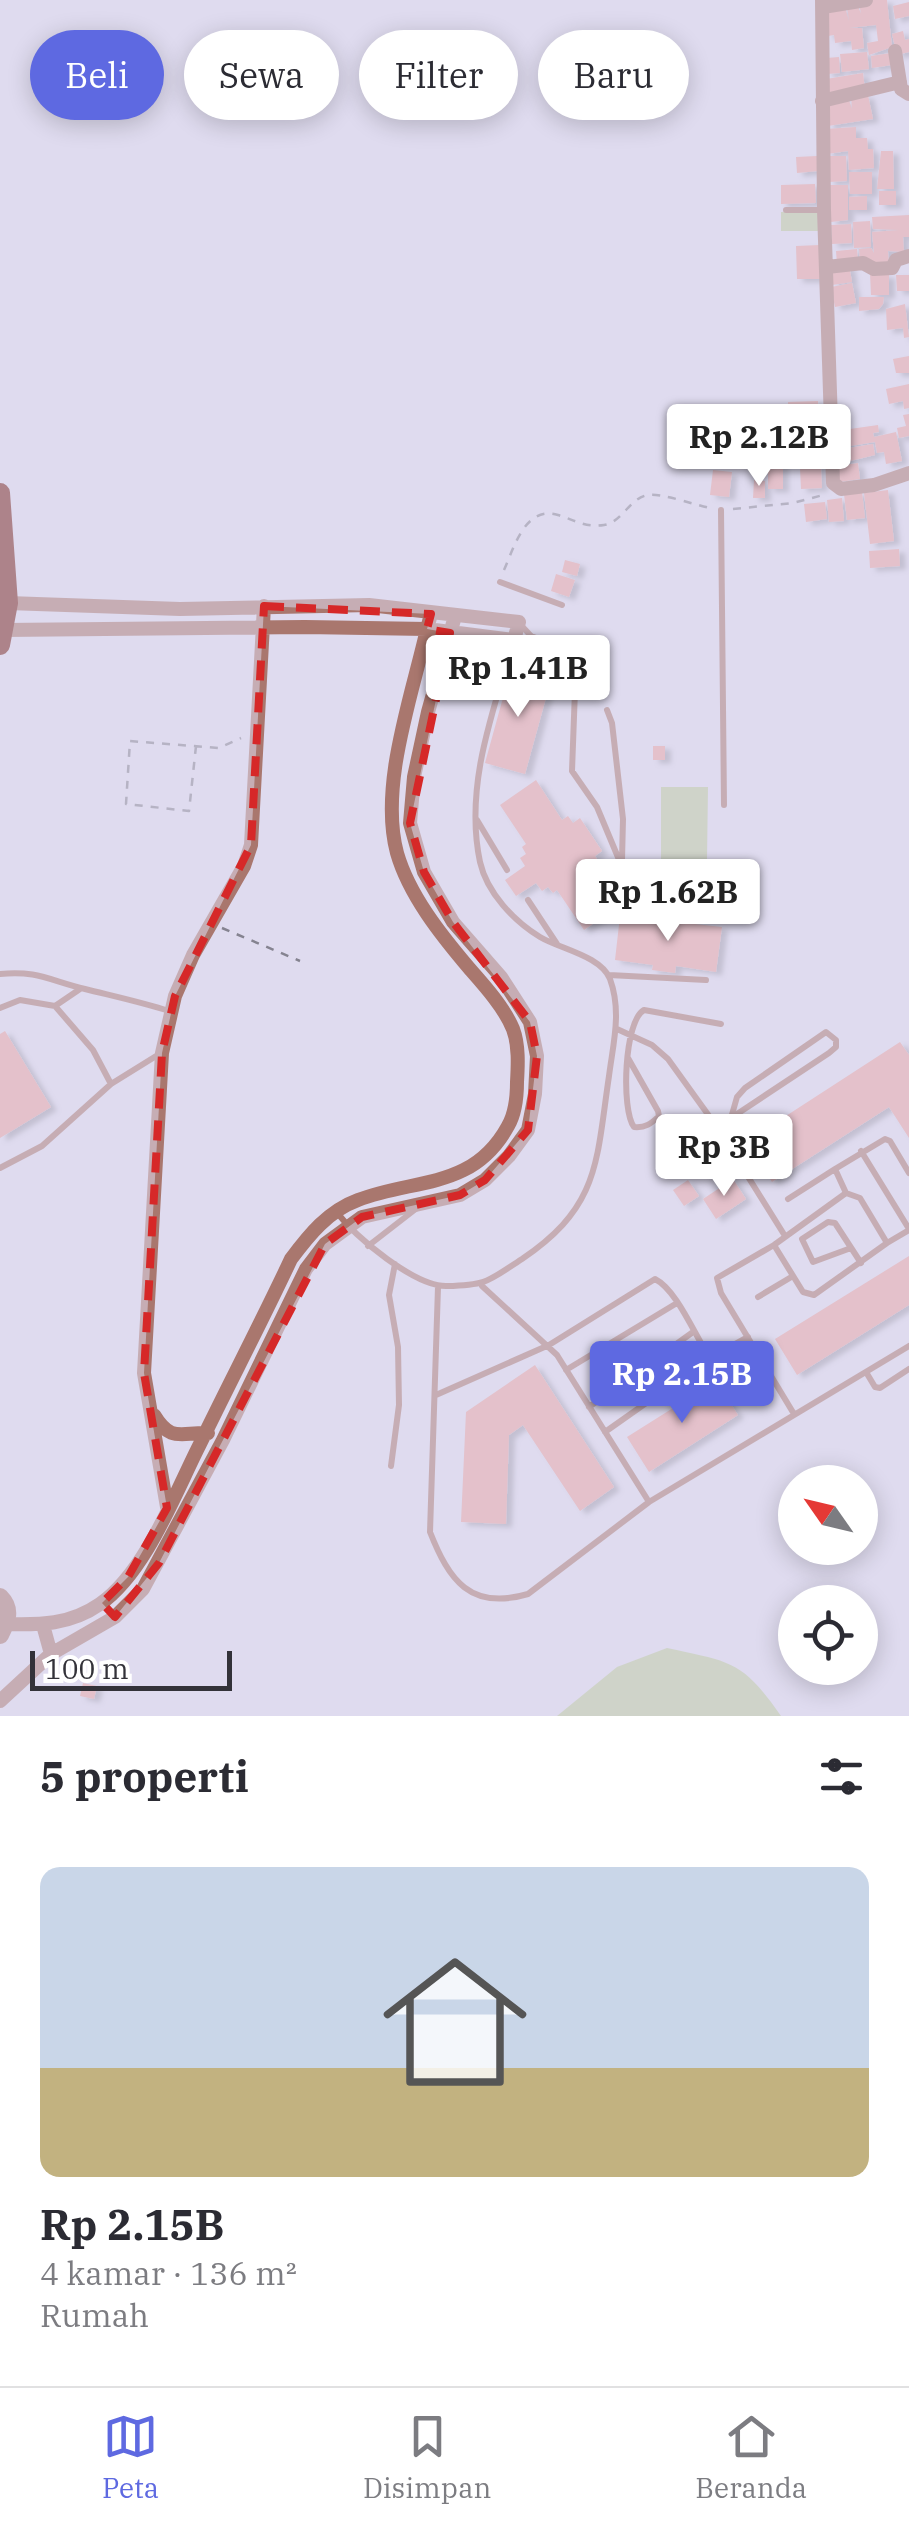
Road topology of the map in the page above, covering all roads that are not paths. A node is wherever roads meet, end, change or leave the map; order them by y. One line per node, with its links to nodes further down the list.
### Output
1 (866, 0): 2 (street)
2 (822, 3): 5 (street)
3 (894, 50): 4 (street)
4 (904, 88): 5 (street)
5 (822, 101): 7 (street)
6 (786, 210): 7 (lane)
7 (824, 210): 9 (street)
8 (909, 256): 9 (street)
9 (827, 267): 10 (street)
10 (909, 473)
11 (0, 493): 17 (main road)
12 (721, 510): 25 (lane)
13 (500, 582): 14 (lane)
14 (562, 605)
15 (264, 606): 17 (street); 18 (street); 20 (street)
16 (455, 616): 18 (street); 19 (street); 21 (street)
17 (4, 622): 20 (street)
18 (429, 622): 20 (street); 21 (street); 54 (street)
19 (519, 622): 22 (lane); 23 (street)
20 (262, 627): 38 (street)
21 (450, 633): 23 (street); 53 (street)
22 (530, 636): 23 (lane); 27 (lane)
23 (514, 640): 26 (lane)
24 (607, 710): 27 (lane)
25 (724, 805)
26 (476, 818): 28 (lane); 31 (lane)
27 (622, 866): 30 (lane)
28 (507, 870)
29 (528, 900): 31 (lane)
30 (716, 905)
31 (558, 945): 33 (lane)
32 (0, 974): 35 (lane)
33 (609, 975): 34 (lane); 40 (lane)
34 (706, 980)
35 (81, 988): 36 (lane); 38 (lane)
36 (55, 1006): 37 (lane); 44 (lane)
37 (0, 1008)
38 (170, 1012): 42 (street)
39 (721, 1024): 41 (lane)
40 (616, 1029): 41 (lane); 65 (lane)
41 (629, 1035): 43 (lane); 46 (lane)
42 (162, 1053): 44 (lane); 78 (street)
43 (628, 1058): 43 (lane)
44 (111, 1084): 48 (lane)
45 (731, 1118): 45 (lane); 46 (lane)
46 (717, 1127): 57 (lane)
47 (861, 1151): 49 (lane); 50 (lane); 56 (lane)
48 (0, 1168)
49 (835, 1169): 51 (lane); 52 (lane)
50 (909, 1174)
51 (846, 1193): 57 (lane); 58 (lane)
52 (788, 1199)
53 (420, 1204): 55 (street); 59 (lane)
54 (336, 1210): 55 (lane); 81 (street)
55 (346, 1226): 59 (lane); 83 (street)
56 (909, 1230): 58 (lane)
57 (785, 1236): 60 (lane)
58 (888, 1243): 62 (lane)
59 (368, 1246): 63 (lane)
60 (774, 1246): 64 (lane); 70 (lane)
61 (850, 1248): 61 (lane); 62 (lane)
62 (861, 1263): 64 (lane)
63 (395, 1264): 66 (lane); 84 (lane)
64 (792, 1276): 67 (lane)
65 (482, 1286): 66 (lane); 71 (lane)
66 (438, 1287): 77 (lane)
67 (758, 1297)
68 (677, 1303): 69 (lane); 71 (lane); 75 (lane)
69 (692, 1332): 73 (lane); 79 (lane)
70 (748, 1338): 73 (lane); 80 (lane)
71 (549, 1345): 75 (lane); 77 (lane)
72 (909, 1346): 76 (lane)
73 (710, 1358): 82 (lane)
74 (909, 1369): 76 (lane)
75 (566, 1370): 79 (lane)
76 (866, 1372): 80 (lane)
77 (436, 1394): 85 (lane)
78 (148, 1406): 81 (street); 86 (street)
79 (589, 1407): 82 (lane)
80 (794, 1414): 85 (lane)
81 (205, 1432): 83 (street); 86 (street)
82 (606, 1432): 85 (lane)
83 (223, 1440): 89 (street)
84 (391, 1466)
85 (649, 1502)
86 (167, 1508): 88 (street)
87 (0, 1597): 91 (street)
88 (102, 1603): 89 (street); 90 (street)
89 (115, 1617): 92 (street)
90 (43, 1625): 91 (street); 92 (street)
91 (3, 1630)
92 (51, 1654): 93 (street)
93 (0, 1701)

